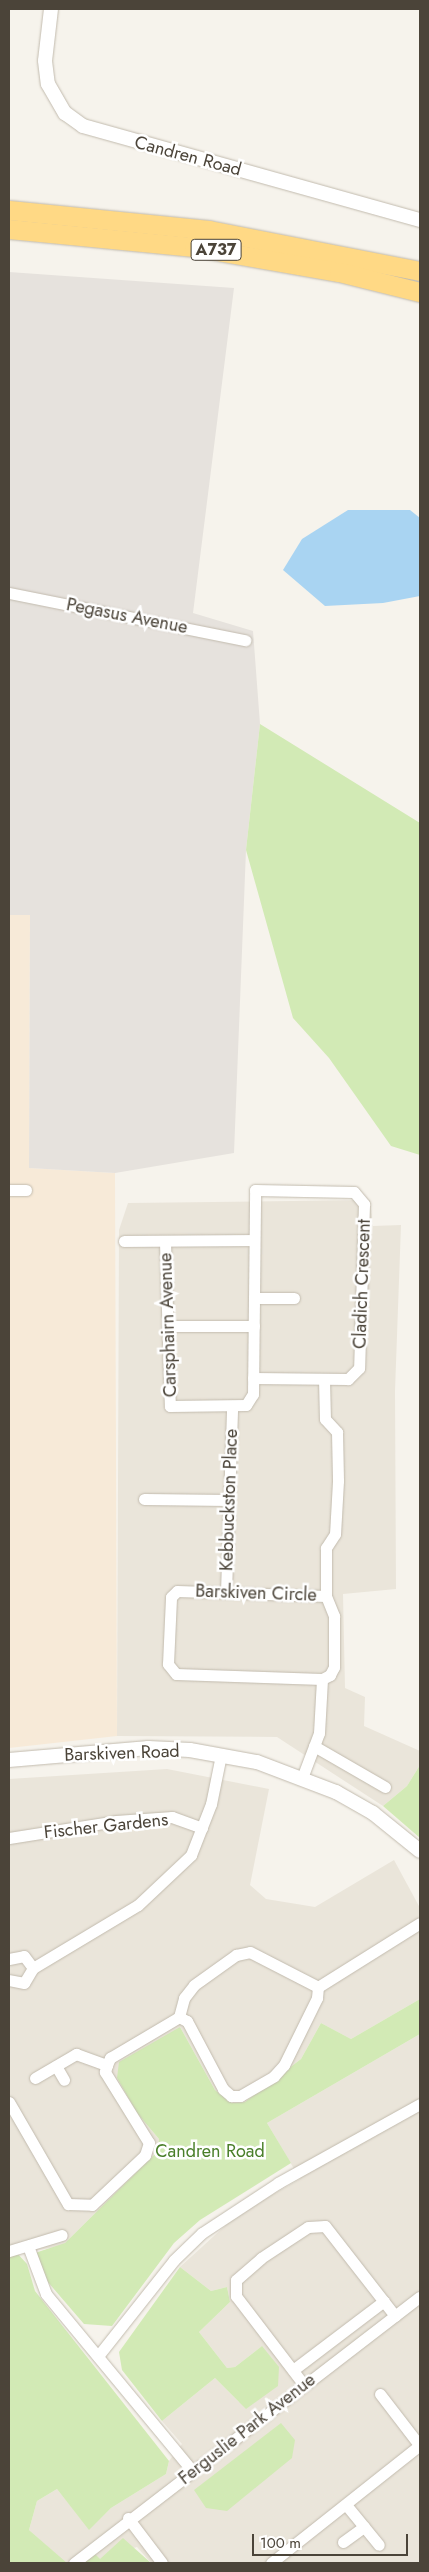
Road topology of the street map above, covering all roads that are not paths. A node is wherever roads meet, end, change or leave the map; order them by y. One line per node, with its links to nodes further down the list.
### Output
1 (51, 9): 3 (street, Candren Road)
2 (9, 210): 5 (highway, A737)
3 (420, 220)
4 (9, 229): 6 (highway, A737)
5 (420, 272)
6 (420, 292)
7 (9, 593): 8 (street, Pegasus Avenue)
8 (245, 640)
9 (9, 1190): 10 (street)
10 (26, 1190)
11 (253, 1240): 13 (street, Carsphairn Avenue); 14 (street); 19 (street, Cladich Crescent)
12 (124, 1241): 13 (street, Carsphairn Avenue)
13 (164, 1242): 16 (street, Carsphairn Avenue)
14 (254, 1298): 15 (street); 17 (street)
15 (294, 1298)
16 (168, 1326): 17 (street); 20 (street, Carsphairn Avenue)
17 (254, 1326): 18 (street)
18 (253, 1378): 19 (street, Cladich Crescent); 20 (street)
19 (324, 1379): 24 (street)
20 (232, 1408): 22 (street, Kebbuckston Place)
21 (144, 1499): 22 (street)
22 (229, 1500): 23 (street, Kebbuckston Place)
23 (226, 1592): 24 (street, Barskiven Circle); 25 (street, Barskiven Circle)
24 (326, 1596): 25 (street, Barskiven Circle)
25 (322, 1679): 26 (street, Barskiven Circle)
26 (314, 1746): 29 (street, Barskiven Circle); 30 (street)
27 (221, 1755): 28 (street, Barskiven Road); 29 (street, Barskiven Road); 31 (street)
28 (9, 1760)
29 (302, 1778): 33 (street, Barskiven Road)
30 (385, 1787)
31 (202, 1828): 32 (street, Fischer Gardens); 36 (street)
32 (9, 1838)
33 (420, 1851)
34 (420, 1923): 38 (street)
35 (9, 1959): 36 (street)
36 (32, 1968): 37 (street)
37 (9, 1980)
38 (318, 1987): 39 (street); 39 (street)
39 (179, 2017): 40 (street)
40 (106, 2065): 41 (street); 44 (street)
41 (56, 2066): 42 (street); 43 (street)
42 (35, 2078)
43 (64, 2080)
44 (9, 2102)
45 (420, 2104): 52 (street)
46 (62, 2235): 47 (street)
47 (28, 2246): 48 (street); 52 (street)
48 (9, 2251)
49 (420, 2296): 51 (street, Ferguslie Park Avenue)
50 (384, 2301): 51 (street); 53 (street); 53 (street)
51 (395, 2316): 54 (street, Ferguslie Park Avenue)
52 (98, 2356): 57 (street)
53 (293, 2370): 54 (street)
54 (304, 2385): 57 (street, Ferguslie Park Avenue)
55 (380, 2394): 56 (street)
56 (420, 2446): 58 (street)
57 (193, 2472): 59 (street, Ferguslie Park Avenue)
58 (347, 2506): 60 (street); 65 (street)
59 (128, 2518): 63 (street, Ferguslie Park Avenue); 64 (street)
60 (364, 2527): 61 (street); 62 (street)
61 (343, 2542)
62 (378, 2545)
63 (74, 2563)
64 (162, 2563)
65 (271, 2563)

